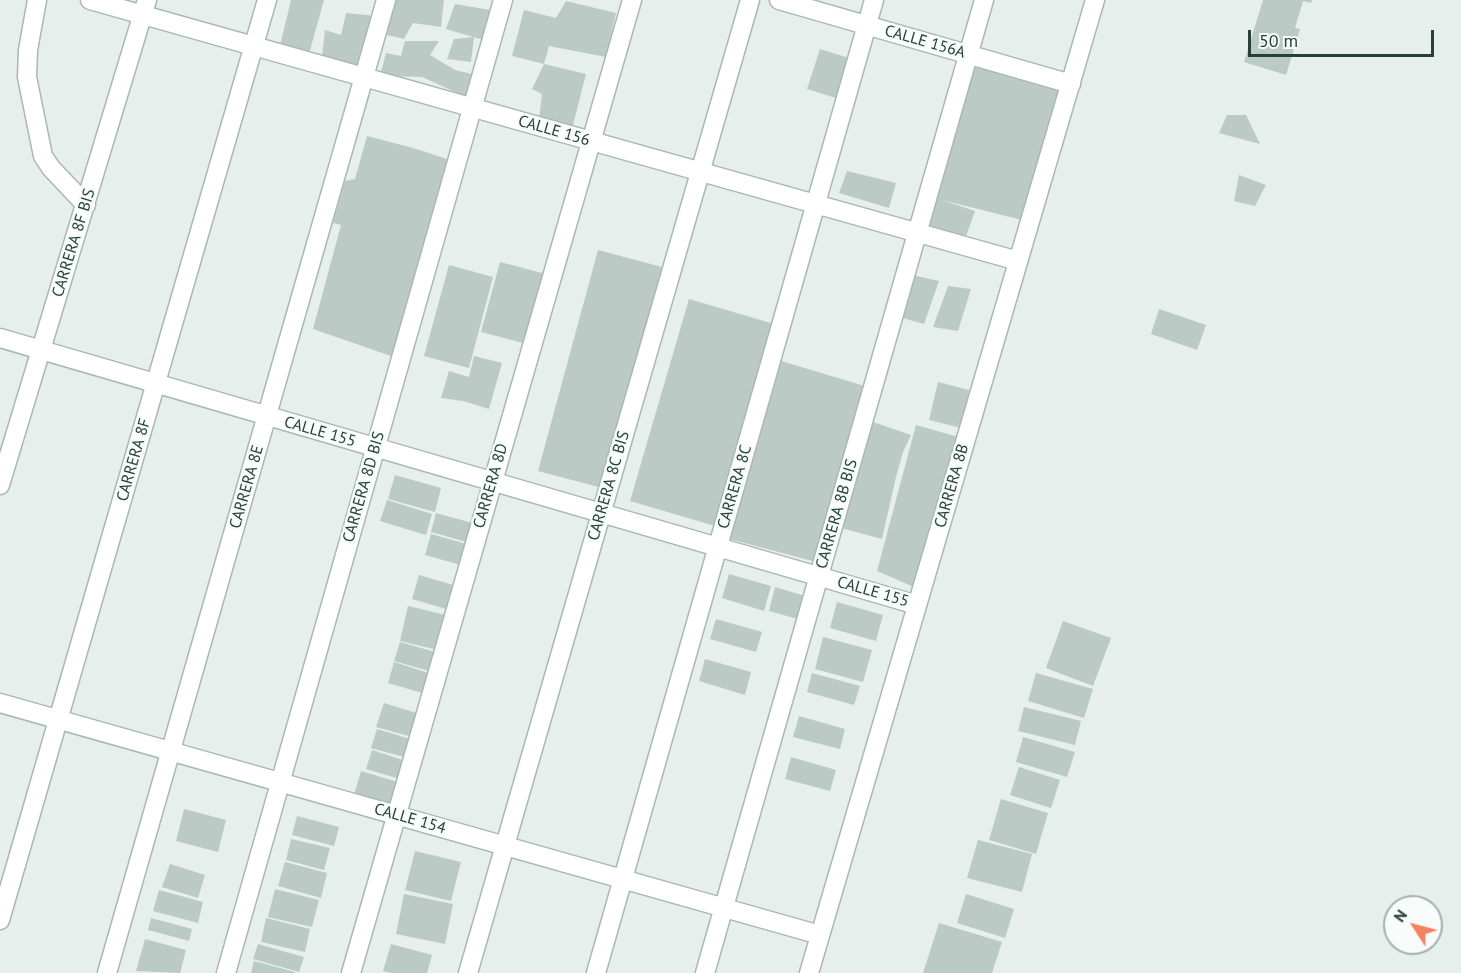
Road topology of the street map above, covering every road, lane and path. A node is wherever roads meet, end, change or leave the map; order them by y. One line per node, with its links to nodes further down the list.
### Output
1 (37, 0): 22 (street)
2 (90, 0): 12 (street, CALLE 156)
3 (267, 0): 14 (street, CARRERA 8F)
4 (386, 0): 16 (street, CARRERA 8E)
5 (503, 0): 18 (street, CARRERA 8D BIS)
6 (632, 0): 19 (street, CARRERA 8D)
7 (750, 0): 20 (street, CARRERA 8C BIS)
8 (779, 0): 13 (street, CALLE 156A)
9 (874, 0): 13 (street, CARRERA 8C)
10 (984, 0): 15 (street, CARRERA 8B BIS)
11 (1095, 0): 17 (street, CARRERA 8B)
12 (144, 7): 14 (street, CALLE 156); 22 (street, CARRERA 8F BIS)
13 (867, 25): 15 (street, CALLE 156A); 21 (street, CARRERA 8C)
14 (254, 46): 16 (street, CALLE 156); 27 (street, CARRERA 8F)
15 (968, 54): 17 (street, CALLE 156A); 23 (street, CARRERA 8B BIS)
16 (364, 77): 18 (street, CALLE 156); 28 (street, CARRERA 8E)
17 (1071, 84): 24 (street, CARRERA 8B)
18 (472, 107): 19 (street, CALLE 156); 30 (street, CARRERA 8D BIS)
19 (591, 141): 20 (street, CALLE 156); 31 (street, CARRERA 8D)
20 (700, 171): 21 (street, CALLE 156); 33 (street, CARRERA 8C BIS)
21 (816, 204): 23 (street, CALLE 156); 34 (street, CARRERA 8C)
22 (86, 205): 26 (street, CARRERA 8F BIS)
23 (917, 232): 24 (street, CALLE 156); 35 (street, CARRERA 8B BIS)
24 (1018, 261): 36 (street, CARRERA 8B)
25 (0, 338): 26 (street, CALLE 155)
26 (41, 350): 27 (street, CALLE 155); 29 (street, CARRERA 8F BIS)
27 (156, 384): 28 (street, CALLE 155); 38 (street, CARRERA 8F)
28 (267, 416): 30 (street, CALLE 155); 39 (street, CARRERA 8E)
29 (8, 432): 32 (street, CARRERA 8F BIS)
30 (375, 448): 31 (street, CALLE 155); 40 (street, CARRERA 8D BIS)
31 (492, 482): 33 (street, CALLE 155); 41 (street, CARRERA 8D)
32 (0, 485)
33 (601, 513): 34 (street, CALLE 155); 42 (street, CARRERA 8C BIS)
34 (718, 547): 35 (street, CALLE 155); 43 (street, CARRERA 8C)
35 (819, 577): 36 (street, CALLE 155); 44 (street, CARRERA 8B BIS)
36 (917, 605): 46 (street, CARRERA 8B)
37 (0, 703): 38 (street, CALLE 154)
38 (58, 720): 39 (street, CALLE 154); 45 (street, CARRERA 8F)
39 (171, 752): 40 (street, CALLE 154); 47 (street, CARRERA 8E)
40 (280, 783): 41 (street, CALLE 154); 48 (street, CARRERA 8D BIS)
41 (397, 815): 42 (street, CALLE 154); 49 (street, CARRERA 8D)
42 (505, 846): 43 (street, CALLE 154); 50 (street, CARRERA 8C BIS)
43 (623, 879): 44 (street, CALLE 154); 51 (street, CARRERA 8C)
44 (724, 908): 46 (street, CALLE 154); 52 (street, CARRERA 8B BIS)
45 (0, 920)
46 (820, 935): 53 (street, CARRERA 8B)
47 (107, 973)
48 (226, 973)
49 (351, 973)
50 (468, 973)
51 (596, 973)
52 (705, 973)
53 (809, 973)

